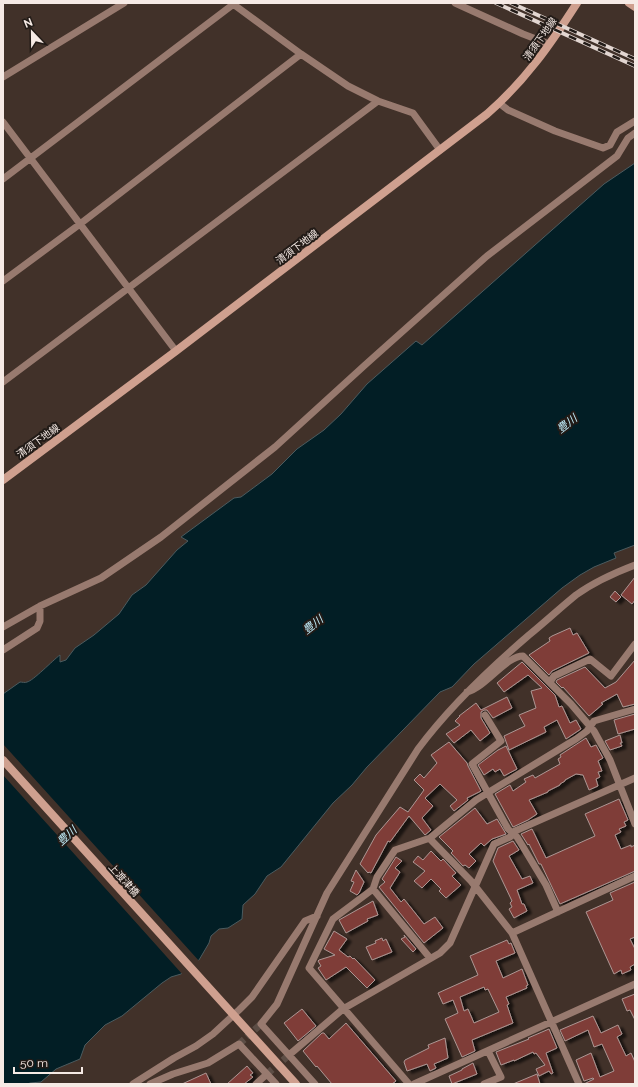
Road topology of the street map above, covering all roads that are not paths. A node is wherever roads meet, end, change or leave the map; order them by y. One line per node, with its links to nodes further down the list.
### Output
1 (124, 3): 9 (street)
2 (455, 3): 7 (street)
3 (577, 3): 7 (main road, 清須下地線)
4 (629, 3): 6 (main road)
5 (234, 4): 8 (street); 16 (street)
6 (635, 7)
7 (549, 44): 11 (main road, 清須下地線)
8 (301, 54): 10 (street); 18 (street)
9 (3, 77)
10 (378, 101): 15 (street); 20 (street)
11 (499, 103): 12 (street); 15 (main road, 清須下地線)
12 (635, 121)
13 (3, 122): 16 (street)
14 (635, 133): 25 (street)
15 (440, 150): 21 (main road, 清須下地線)
16 (31, 159): 17 (street); 18 (street)
17 (3, 179)
18 (80, 224): 19 (street); 20 (street)
19 (3, 281)
20 (128, 288): 21 (street); 22 (street)
21 (176, 352): 23 (main road, 清須下地線)
22 (3, 382)
23 (3, 480)
24 (635, 565): 30 (street)
25 (40, 606): 26 (street); 28 (street)
26 (3, 627)
27 (635, 644): 29 (street)
28 (3, 650)
29 (550, 682): 30 (street); 33 (street)
30 (464, 693): 45 (street)
31 (635, 709): 33 (street)
32 (485, 715): 37 (street)
33 (590, 726): 36 (street); 37 (street)
34 (3, 760): 50 (main road, 上渡津橋)
35 (635, 778): 36 (street)
36 (619, 785): 38 (street); 39 (street)
37 (488, 792): 39 (street); 40 (street)
38 (635, 824)
39 (512, 834): 42 (street); 44 (street)
40 (430, 838): 42 (street); 43 (street)
41 (635, 876): 44 (street)
42 (476, 887): 46 (street); 47 (street)
43 (373, 889): 47 (street); 49 (street)
44 (558, 912): 46 (street)
45 (317, 916): 50 (street); 53 (street)
46 (512, 933): 51 (street)
47 (430, 958): 49 (street)
48 (635, 984): 51 (street)
49 (344, 1009): 53 (street); 61 (street)
50 (232, 1014): 55 (street); 59 (main road, 上渡津橋)
51 (551, 1022): 52 (street); 64 (street)
52 (488, 1050): 62 (street); 63 (street)
53 (289, 1055): 60 (street)
54 (267, 1074): 56 (street); 57 (street); 58 (street)
55 (134, 1084)
56 (150, 1084)
57 (256, 1084)
58 (276, 1084)
59 (296, 1084)
60 (315, 1084)
61 (409, 1084)
62 (414, 1084)
63 (484, 1084)
64 (579, 1084)

